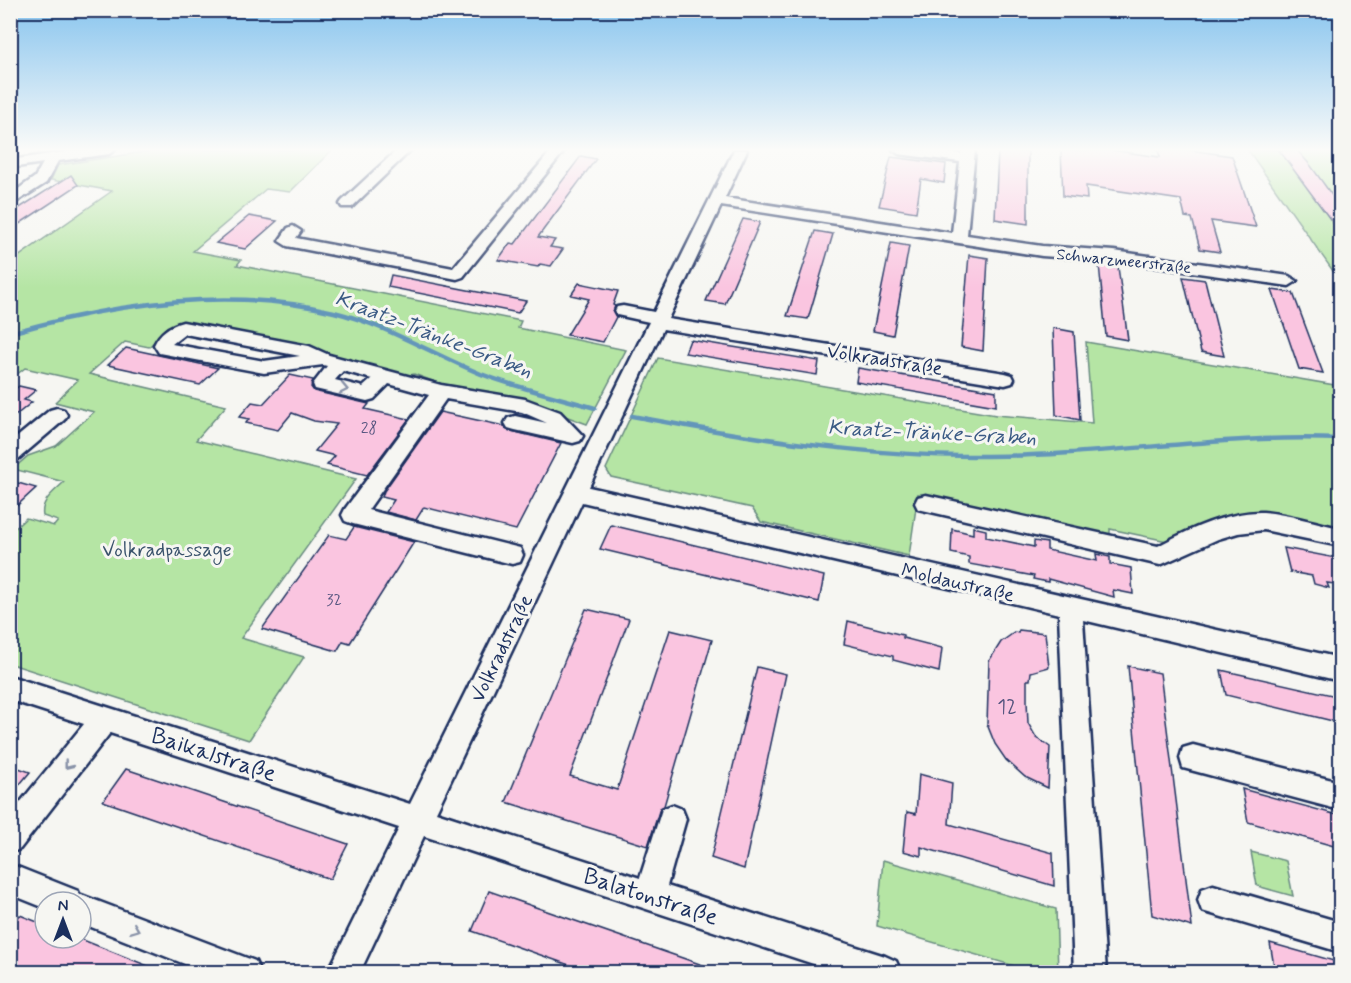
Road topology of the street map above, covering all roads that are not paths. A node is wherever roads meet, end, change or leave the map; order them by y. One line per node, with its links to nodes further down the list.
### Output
1 (356, 196): 6 (street)
2 (521, 196): 7 (street)
3 (719, 196): 5 (street, Volkradstraße)
4 (963, 196): 8 (street)
5 (716, 201): 8 (street, Schwarzmeerstraße); 11 (street, Volkradstraße)
6 (347, 204)
7 (293, 231)
8 (959, 239): 9 (street, Schwarzmeerstraße)
9 (1289, 281)
10 (623, 311): 11 (street)
11 (658, 321): 14 (street, Volkradstraße); 19 (street, Volkradstraße)
12 (331, 361): 12 (street); 13 (street); 13 (street, one-way to 13)
13 (386, 376): 15 (street)
14 (1005, 379)
15 (441, 392): 17 (street); 22 (street)
16 (57, 415): 18 (street)
17 (515, 423)
18 (10, 455)
19 (576, 492): 23 (street, Moldaustraße); 30 (street, Volkradstraße)
20 (926, 502): 21 (street)
21 (1341, 537)
22 (512, 555)
23 (1070, 608): 24 (street, Moldaustraße); 41 (street)
24 (1341, 669)
25 (10, 688): 26 (street, Baikalstraße)
26 (104, 719): 30 (street, Baikalstraße); 31 (street, one-way to 31)
27 (1193, 758): 28 (street)
28 (1341, 796)
29 (672, 819): 34 (street)
30 (417, 820): 34 (street, Balatonstraße); 39 (street, Volkradstraße)
31 (10, 839)
32 (10, 879): 33 (street)
33 (37, 890)
34 (649, 896): 40 (street, Balatonstraße)
35 (1213, 900): 37 (street)
36 (93, 913): 38 (street, one-way to 38)
37 (1341, 937)
38 (244, 972)
39 (344, 972)
40 (884, 972)
41 (1090, 972)

